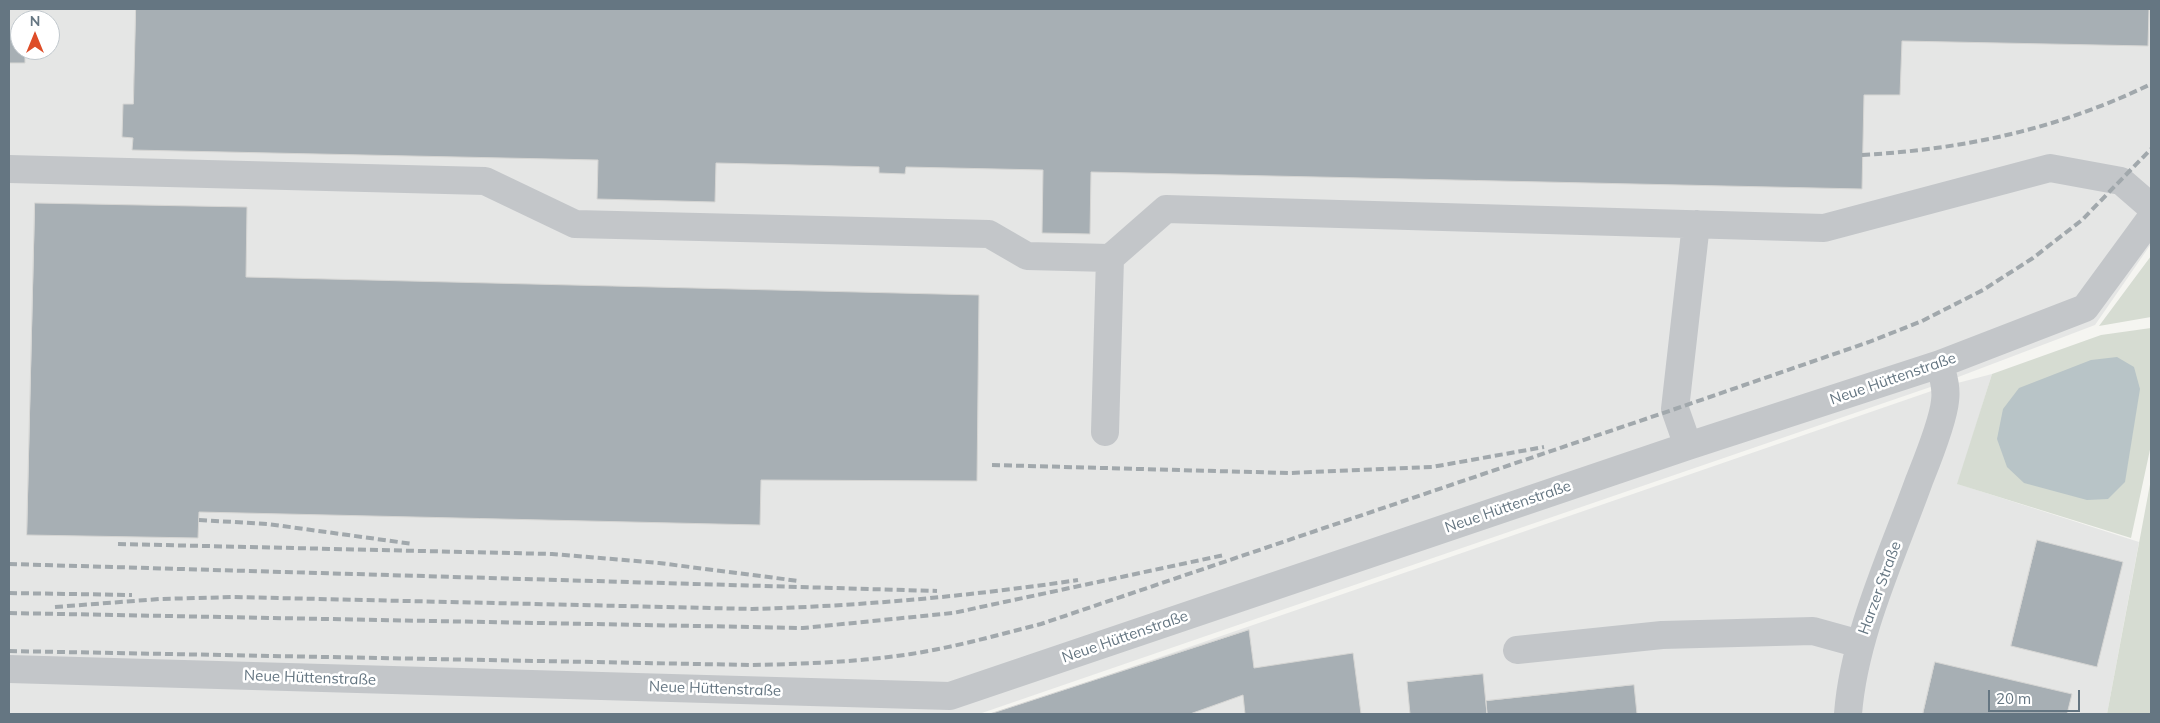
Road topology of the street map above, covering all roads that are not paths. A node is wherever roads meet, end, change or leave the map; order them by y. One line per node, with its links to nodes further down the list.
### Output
1 (9, 169): 5 (street)
2 (2151, 207): 4 (street)
3 (2151, 218): 6 (street, Neue Hüttenstraße)
4 (1696, 224): 5 (street); 8 (street)
5 (1110, 258): 7 (street)
6 (1940, 364): 8 (street, Neue Hüttenstraße); 9 (street, Harzer Straße)
7 (1106, 432)
8 (1688, 446): 11 (street, Neue Hüttenstraße)
9 (1860, 644): 10 (street); 12 (street, Harzer Straße)
10 (1517, 650)
11 (9, 669)
12 (1848, 714)

